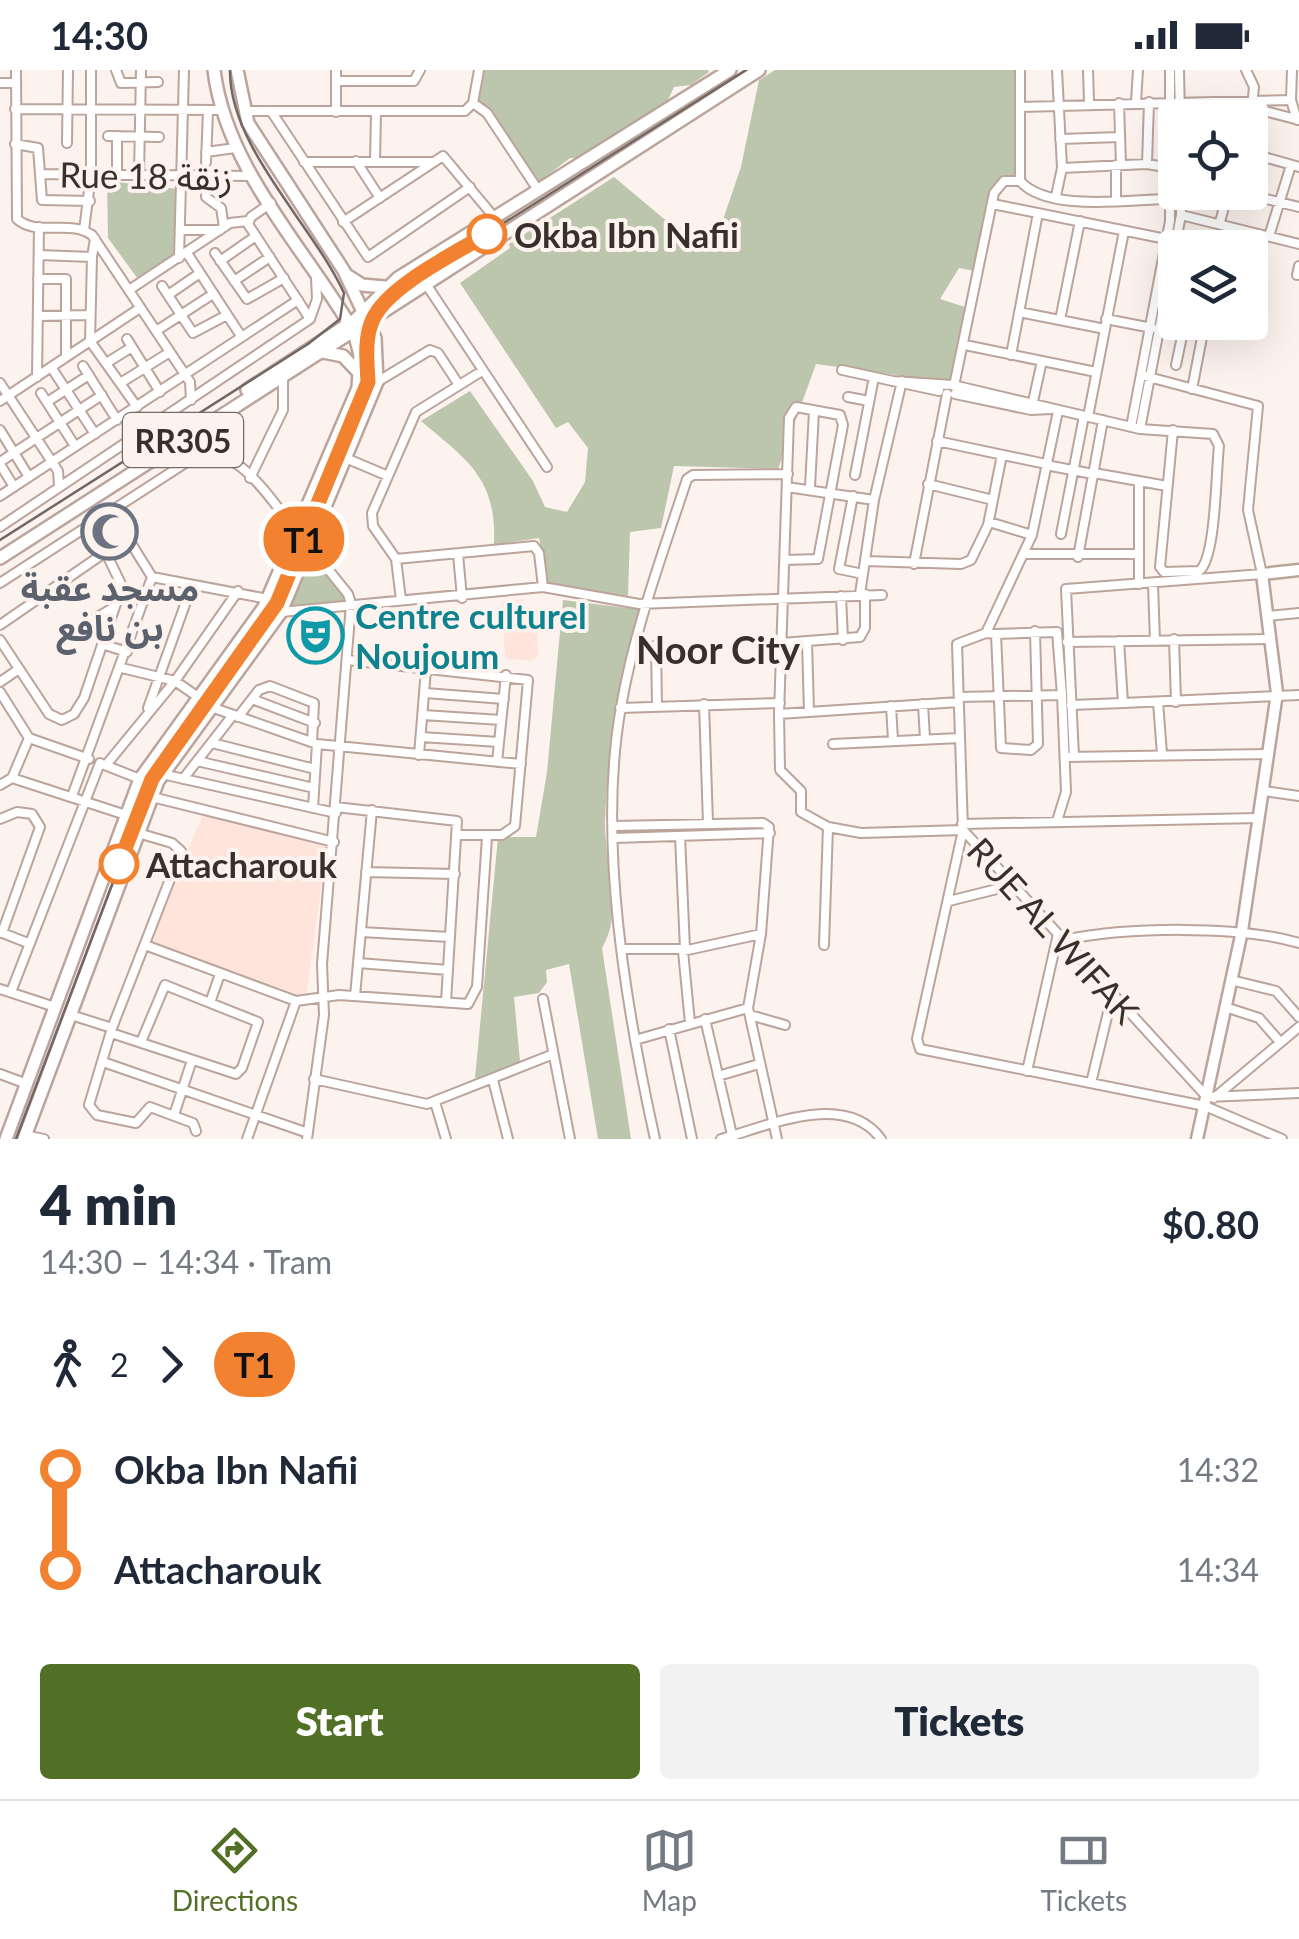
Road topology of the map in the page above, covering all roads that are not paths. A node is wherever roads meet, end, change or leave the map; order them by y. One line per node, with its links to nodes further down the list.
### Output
1 (16, 70): 27 (street)
2 (68, 70): 44 (street)
3 (91, 70): 45 (street)
4 (116, 70): 28 (street)
5 (141, 70): 28 (street)
6 (184, 70): 48 (street)
7 (214, 70): 49 (main road)
8 (237, 70): 50 (main road)
9 (336, 70): 24 (street)
10 (376, 70): 25 (street)
11 (399, 70): 26 (street)
12 (420, 70): 26 (street)
13 (479, 70): 39 (street)
14 (730, 70): 86 (main road, RR305)
15 (759, 70): 129 (main road, RR305)
16 (1020, 70): 43 (street)
17 (1057, 70): 41 (street)
18 (1088, 70): 35 (street)
19 (1138, 70): 36 (street)
20 (1170, 70): 31 (street)
21 (1179, 70): 32 (street)
22 (1246, 70): 33 (street)
23 (1292, 70): 34 (street)
24 (336, 81): 25 (street); 53 (street)
25 (376, 81): 26 (street)
26 (398, 81)
27 (16, 82): 30 (street); 46 (street)
28 (140, 82): 29 (street); 47 (street)
29 (158, 82)
30 (0, 83)
31 (1175, 100)
32 (1175, 100)
33 (1253, 100)
34 (1292, 100): 42 (street); 55 (street)
35 (1089, 102): 40 (street); 41 (street)
36 (1136, 102): 37 (street); 40 (street)
37 (1149, 102): 38 (street); 72 (street)
38 (1158, 102)
39 (473, 103): 54 (street); 86 (street)
40 (1118, 103): 59 (street)
41 (1056, 104): 43 (street); 61 (street)
42 (1268, 104)
43 (1020, 107): 84 (street)
44 (67, 108): 45 (street); 46 (street); 62 (street)
45 (92, 108): 47 (street); 78 (street)
46 (15, 109): 57 (street)
47 (139, 110): 48 (street); 58 (street)
48 (182, 110): 49 (street); 82 (street)
49 (214, 110): 64 (main road); 65 (street)
50 (244, 110): 52 (street); 124 (main road)
51 (1268, 111): 55 (street)
52 (271, 112): 53 (street); 69 (street)
53 (336, 112): 54 (street)
54 (376, 112): 67 (street)
55 (1298, 120)
56 (0, 130): 57 (street)
57 (15, 130): 63 (street)
58 (140, 137): 60 (street); 79 (street); 80 (street)
59 (1120, 137): 61 (street); 73 (street)
60 (159, 138)
61 (1060, 139): 76 (street)
62 (66, 143)
63 (15, 144): 77 (street); 107 (street)
64 (236, 148): 65 (street); 81 (main road)
65 (206, 152): 68 (street)
66 (1268, 158): 75 (street)
67 (376, 161): 70 (street); 71 (street)
68 (206, 162)
69 (304, 162): 70 (street); 104 (street)
70 (356, 162): 88 (street)
71 (434, 162): 85 (street); 88 (street)
72 (1146, 164): 73 (street); 74 (street)
73 (1118, 165): 76 (street); 89 (street)
74 (1158, 166)
75 (1295, 166): 93 (street)
76 (1062, 168): 87 (street)
77 (40, 174): 78 (street, Rue 18 زنقة); 92 (street)
78 (92, 175): 79 (street, Rue 18 زنقة); 92 (street)
79 (117, 176): 80 (street, Rue 18 زنقة)
80 (139, 176): 82 (street, Rue 18 زنقة)
81 (252, 176): 83 (street, Rue 18 زنقة); 94 (main road)
82 (182, 177): 83 (street, Rue 18 زنقة); 110 (street)
83 (207, 177): 108 (street)
84 (1020, 181): 87 (street); 95 (street)
85 (470, 187): 102 (street); 104 (street)
86 (538, 190): 102 (main road, RR305)
87 (1056, 196): 96 (street)
88 (380, 198): 104 (street)
89 (1116, 199): 90 (street); 96 (street)
90 (1158, 199)
91 (1268, 199): 93 (street)
92 (90, 201): 109 (street)
93 (1279, 202): 97 (street); 113 (street)
94 (271, 203): 103 (street); 123 (main road)
95 (993, 204): 100 (street); 159 (street)
96 (1094, 204): 105 (street)
97 (1299, 207)
98 (1181, 210): 101 (street)
99 (1223, 210): 106 (street)
100 (1038, 214): 105 (street); 139 (street)
101 (1181, 214): 106 (street); 112 (street)
102 (494, 217): 131 (main road, RR305)
103 (248, 221): 108 (street); 114 (street)
104 (343, 222)
105 (1085, 222): 111 (street); 148 (street)
106 (1220, 222): 113 (street)
107 (39, 227): 109 (street); 118 (street)
108 (222, 228): 110 (street); 119 (street)
109 (84, 230): 116 (street)
110 (180, 230): 119 (street)
111 (1124, 230): 115 (street); 149 (street)
112 (1175, 230)
113 (1270, 234): 117 (street)
114 (256, 236): 121 (street); 122 (street)
115 (1158, 237)
116 (95, 239): 120 (street); 132 (street)
117 (1299, 244)
118 (39, 254): 120 (street); 127 (street)
119 (183, 255): 125 (street); 132 (street)
120 (92, 256): 143 (street)
121 (270, 257): 126 (street); 130 (street)
122 (226, 270): 128 (street); 130 (street)
123 (315, 271): 133 (main road); 135 (street)
124 (344, 271): 131 (main road); 146 (main road)
125 (200, 273): 128 (street); 144 (street)
126 (284, 278): 130 (street); 136 (street)
127 (38, 279): 140 (street); 145 (street)
128 (206, 283): 134 (street)
129 (426, 284): 142 (main road, RR305); 171 (street)
130 (236, 285): 134 (street)
131 (385, 287): 146 (main road, RR305)
132 (128, 290): 138 (street)
133 (331, 294): 135 (street); 150 (main road)
134 (216, 298): 141 (street); 144 (street)
135 (317, 299): 147 (street)
136 (298, 300): 147 (street); 154 (street)
137 (1158, 302): 151 (street)
138 (140, 308): 153 (street); 158 (street)
139 (1019, 312): 148 (street); 162 (street)
140 (66, 314): 143 (street); 145 (street); 163 (street)
141 (228, 314): 144 (street); 154 (street)
142 (382, 314): 146 (main road, RR305); 155 (main road)
143 (90, 315): 158 (street)
144 (180, 315): 153 (street)
145 (38, 316): 177 (street)
146 (365, 318): 150 (main road, RR305); 155 (main road)
147 (310, 319): 186 (street)
148 (1060, 320): 149 (street)
149 (1105, 324): 151 (street); 172 (street)
150 (352, 328): 161 (main road, RR305); 174 (main road); 251 (main road, RR305)
151 (1152, 328): 176 (street)
152 (1158, 328): 176 (street)
153 (156, 331): 160 (street)
154 (241, 336): 179 (street)
155 (374, 338): 181 (main road)
156 (1181, 340): 166 (street)
157 (1201, 340): 185 (street)
158 (90, 342): 163 (street); 165 (street)
159 (965, 345): 162 (street); 188 (street)
160 (170, 352): 169 (street); 179 (street)
161 (318, 352): 174 (main road); 175 (main road, RR305)
162 (1011, 355): 164 (street)
163 (66, 357): 168 (street)
164 (1042, 361): 172 (street); 197 (street)
165 (108, 362): 169 (street); 180 (street)
166 (1176, 365)
167 (82, 366): 173 (street)
168 (51, 368): 177 (street); 187 (street)
169 (145, 368): 180 (street); 189 (street)
170 (842, 370): 178 (street)
171 (482, 371): 184 (street); 221 (street)
172 (1096, 372): 202 (street)
173 (89, 375): 187 (street); 191 (street)
174 (360, 375): 247 (main road)
175 (283, 376): 230 (street); 257 (main road, RR305)
176 (1145, 376): 185 (street); 207 (street)
177 (37, 377): 193 (street)
178 (874, 377): 183 (street); 195 (street)
179 (187, 378): 186 (street); 189 (street); 194 (street)
180 (120, 380): 191 (street); 198 (street)
181 (377, 382): 184 (street); 217 (main road)
182 (0, 383): 193 (street)
183 (898, 383): 188 (street); 241 (street)
184 (459, 385): 227 (street)
185 (1192, 388): 264 (street)
186 (207, 389): 194 (street)
187 (66, 390): 196 (street); 199 (street)
188 (951, 391): 197 (street); 212 (street)
189 (160, 392): 198 (street)
190 (41, 393): 196 (street)
191 (100, 393): 199 (street); 203 (street)
192 (848, 397): 195 (street)
193 (4, 398): 211 (street)
194 (191, 400): 206 (street)
195 (869, 401): 228 (street)
196 (46, 402): 205 (street)
197 (1032, 406): 200 (street)
198 (136, 407): 203 (street); 206 (street)
199 (79, 410): 205 (street); 210 (street)
200 (1055, 410): 202 (street); 220 (street, RUE AL WIFAK)
201 (814, 411): 224 (street); 237 (street); 238 (street)
202 (1086, 417): 204 (street); 222 (street)
203 (117, 420): 210 (street)
204 (1103, 420): 207 (street); 225 (street)
205 (60, 422): 211 (street); 213 (street)
206 (148, 428): 216 (street)
207 (1136, 428): 208 (street)
208 (1173, 430): 235 (street); 235 (street)
209 (0, 432): 214 (street)
210 (94, 435): 213 (street); 216 (street)
211 (36, 438): 214 (street); 218 (street)
212 (937, 440): 215 (street); 232 (street)
213 (75, 446): 218 (street)
214 (14, 452): 219 (street); 226 (street)
215 (1002, 455): 220 (street); 242 (street)
216 (106, 456): 229 (street)
217 (348, 459): 227 (street); 250 (main road)
218 (52, 462): 223 (street); 226 (street)
219 (0, 463): 233 (street)
220 (1046, 464): 222 (street); 249 (street, RUE AL WIFAK)
221 (547, 467)
222 (1074, 470): 225 (street); 248 (street)
223 (58, 472): 229 (street); 234 (street)
224 (788, 474): 236 (street); 280 (street)
225 (1094, 474): 231 (street); 256 (street)
226 (29, 476): 233 (street)
227 (388, 476): 258 (street)
228 (855, 476)
229 (71, 478): 234 (street)
230 (250, 478): 243 (street); 247 (street)
231 (1139, 481): 235 (street); 255 (street)
232 (928, 484): 242 (street); 261 (street)
233 (14, 486): 239 (street)
234 (59, 486): 246 (street)
235 (1167, 486)
236 (788, 487): 237 (street); 259 (street)
237 (810, 487): 238 (street)
238 (831, 491): 240 (street); 259 (street)
239 (0, 496)
240 (853, 496): 241 (street); 263 (street)
241 (874, 500): 260 (street)
242 (993, 500): 244 (street)
243 (112, 511): 245 (street); 265 (street)
244 (989, 522): 249 (street); 261 (street)
245 (92, 524): 252 (street); 266 (street)
246 (0, 527)
247 (298, 533): 276 (main road)
248 (1062, 534)
249 (1032, 535): 254 (street, RUE AL WIFAK)
250 (310, 547): 279 (street); 282 (main road)
251 (0, 549)
252 (107, 551): 281 (street); 285 (street)
253 (458, 554): 258 (street); 270 (street); 275 (street)
254 (1026, 554): 256 (street); 287 (street, RUE AL WIFAK)
255 (1138, 554): 256 (street); 267 (street)
256 (1078, 557)
257 (0, 558)
258 (396, 559): 277 (street)
259 (785, 560): 278 (street)
260 (865, 561): 261 (street); 263 (street)
261 (914, 564)
262 (1299, 570): 264 (street)
263 (863, 574): 272 (street)
264 (1262, 574): 268 (street); 284 (street)
265 (152, 577): 269 (street); 300 (street)
266 (0, 583)
267 (1139, 584): 268 (street); 296 (street)
268 (1153, 584): 294 (street)
269 (192, 585): 271 (street); 306 (street)
270 (543, 587): 275 (street); 280 (street)
271 (238, 591): 276 (street); 307 (street)
272 (862, 594): 273 (street); 274 (street); 291 (street)
273 (882, 595)
274 (841, 596): 278 (street); 291 (street)
275 (462, 598): 277 (street)
276 (268, 599): 316 (main road)
277 (400, 600): 279 (street)
278 (783, 600): 280 (street); 297 (street)
279 (351, 604): 282 (street); 301 (street)
280 (648, 604): 329 (street)
281 (114, 608): 288 (street); 298 (street)
282 (280, 612): 328 (main road)
283 (1299, 613): 284 (street)
284 (1267, 616): 289 (street)
285 (0, 625)
286 (1035, 630): 287 (street); 312 (street); 313 (street)
287 (991, 633): 315 (street); 319 (street, RUE AL WIFAK)
288 (63, 638)
289 (1271, 639): 292 (street); 310 (street)
290 (0, 640): 303 (street)
291 (842, 640): 295 (street)
292 (1174, 640): 294 (street); 322 (street)
293 (1119, 641): 294 (street); 296 (street); 320 (street)
294 (1155, 641)
295 (807, 642): 297 (street); 331 (street)
296 (1068, 642): 327 (street)
297 (780, 643): 330 (street)
298 (102, 644): 300 (street); 303 (street)
299 (656, 645): 325 (street)
300 (127, 652): 302 (street)
301 (347, 660): 304 (street); 346 (street)
302 (122, 668): 306 (street); 351 (street)
303 (20, 669): 308 (street)
304 (426, 669): 305 (street); 311 (street)
305 (506, 675): 318 (street); 355 (street)
306 (159, 679): 307 (street); 332 (street)
307 (174, 681): 316 (street); 332 (street)
308 (0, 682)
309 (0, 692): 338 (street)
310 (1277, 693): 314 (street); 322 (street); 348 (street)
311 (424, 694): 318 (street); 333 (street)
312 (1038, 695): 313 (street); 315 (street); 315 (street)
313 (1062, 695): 350 (street)
314 (1299, 695)
315 (999, 696): 319 (street)
316 (198, 697): 359 (main road)
317 (252, 699): 334 (street); 336 (street); 336 (street)
318 (504, 699): 335 (street)
319 (959, 699): 324 (street); 339 (street, RUE AL WIFAK)
320 (1123, 702): 321 (street); 327 (street)
321 (1158, 702): 322 (street); 347 (street)
322 (1176, 702)
323 (704, 704): 325 (street); 330 (street); 375 (street)
324 (924, 704): 326 (street); 340 (street)
325 (657, 706): 329 (street)
326 (891, 706): 331 (street); 341 (street)
327 (1071, 706): 350 (street)
328 (211, 708): 334 (street); 357 (main road)
329 (620, 708): 376 (street)
330 (780, 708): 331 (street); 378 (street)
331 (809, 712)
332 (146, 714): 354 (street)
333 (423, 715): 335 (street); 337 (street)
334 (235, 716): 343 (street); 344 (street)
335 (501, 720): 342 (street)
336 (315, 723): 344 (street)
337 (421, 737): 342 (street); 349 (street)
338 (28, 738): 351 (street); 358 (street)
339 (960, 738): 340 (street); 377 (street, RUE AL WIFAK)
340 (925, 739): 341 (street)
341 (893, 740): 345 (street)
342 (499, 742): 353 (street)
343 (212, 743): 352 (street); 356 (street)
344 (315, 743): 346 (street); 356 (street)
345 (833, 744)
346 (341, 748): 349 (street); 369 (street)
347 (1162, 754): 348 (street); 350 (street)
348 (1268, 754): 363 (street)
349 (420, 755): 353 (street)
350 (1070, 757): 374 (street)
351 (89, 759): 354 (street); 364 (street)
352 (197, 761): 360 (street); 362 (street)
353 (497, 762): 355 (street)
354 (103, 764): 359 (street); 367 (street)
355 (521, 764): 383 (street)
356 (315, 769): 362 (street)
357 (162, 774): 360 (street); 366 (main road)
358 (12, 778): 361 (street); 364 (street)
359 (140, 779): 371 (main road)
360 (183, 779): 368 (street)
361 (0, 784)
362 (314, 788): 368 (street)
363 (1264, 791): 365 (street); 372 (street)
364 (72, 796): 367 (street)
365 (1299, 796)
366 (152, 797): 379 (main road); 385 (street)
367 (85, 801): 371 (street); 397 (street)
368 (313, 808): 369 (street)
369 (336, 810): 370 (street); 385 (street)
370 (372, 810): 381 (street); 386 (street)
371 (126, 815): 415 (main road)
372 (1259, 818): 374 (street); 390 (street)
373 (0, 820): 391 (street)
374 (1057, 822): 377 (street)
375 (708, 823): 376 (street); 380 (street)
376 (614, 826): 384 (street)
377 (963, 827): 378 (street); 388 (street, RUE AL WIFAK); 389 (street)
378 (828, 828): 399 (street)
379 (138, 833): 398 (street); 418 (main road)
380 (770, 834): 382 (street); 393 (street)
381 (458, 835): 383 (street); 387 (street)
382 (680, 836): 384 (street); 401 (street)
383 (486, 837): 414 (street)
384 (614, 838): 400 (street)
385 (334, 842): 410 (street)
386 (366, 872): 387 (street); 392 (street)
387 (455, 874): 394 (street)
388 (1013, 886): 389 (street); 395 (street, RUE AL WIFAK)
389 (949, 901): 433 (street)
390 (1242, 931): 395 (street); 396 (street); 405 (street)
391 (1, 932): 397 (street)
392 (361, 932): 394 (street); 402 (street)
393 (761, 934): 401 (street); 417 (street)
394 (450, 937): 403 (street)
395 (1061, 937): 409 (street, RUE AL WIFAK); 433 (street)
396 (1299, 942)
397 (28, 943): 407 (street)
398 (145, 945): 404 (street); 425 (street)
399 (824, 945)
400 (625, 949): 401 (street); 426 (street)
401 (685, 949): 421 (street)
402 (358, 963): 403 (street); 408 (street)
403 (448, 970): 414 (street)
404 (220, 974): 412 (street); 413 (street)
405 (1231, 980): 416 (street); 419 (street)
406 (0, 989): 407 (street)
407 (11, 992): 415 (street)
408 (356, 996): 410 (street); 414 (street)
409 (1112, 996): 438 (street); 442 (street, RUE AL WIFAK)
410 (323, 997): 413 (street); 436 (street)
411 (543, 999): 429 (street)
412 (210, 1000): 427 (street); 430 (street)
413 (296, 1001): 445 (street)
414 (446, 1002)
415 (55, 1007): 439 (main road)
416 (1226, 1007): 428 (street); 442 (street)
417 (749, 1012): 420 (street); 422 (street); 432 (street)
418 (71, 1016): 425 (street); 449 (main road)
419 (1299, 1016)
420 (705, 1018): 421 (street); 435 (street)
421 (690, 1023): 424 (street)
422 (785, 1025)
423 (1299, 1027): 428 (street)
424 (669, 1029): 426 (street); 458 (street)
425 (111, 1030): 427 (street); 431 (street)
426 (635, 1040): 457 (street)
427 (141, 1042): 430 (street)
428 (1280, 1042): 442 (street)
429 (551, 1056): 437 (street); 456 (street)
430 (192, 1060): 440 (street)
431 (103, 1062): 440 (street); 444 (street)
432 (759, 1064): 435 (street); 446 (street)
433 (1027, 1071): 438 (street)
434 (0, 1074): 439 (street)
435 (718, 1076): 450 (street)
436 (314, 1079): 443 (street); 448 (street)
437 (493, 1080): 443 (street); 455 (street)
438 (1091, 1083): 442 (street)
439 (27, 1084): 451 (main road)
440 (183, 1087): 444 (street); 445 (street)
441 (1299, 1094): 442 (street)
442 (1209, 1100): 462 (street); 463 (street, RUE AL WIFAK)
443 (435, 1102): 454 (street)
444 (174, 1115): 447 (street)
445 (255, 1116): 448 (street); 453 (street)
446 (774, 1125): 450 (street); 460 (street); 461 (street)
447 (196, 1131)
448 (307, 1136)
449 (24, 1137): 452 (street)
450 (733, 1137): 459 (street)
451 (6, 1139)
452 (44, 1139)
453 (248, 1139)
454 (446, 1139)
455 (508, 1139)
456 (570, 1139)
457 (655, 1139)
458 (692, 1139)
459 (722, 1139)
460 (777, 1139)
461 (881, 1139)
462 (1196, 1139)
463 (1282, 1139)

